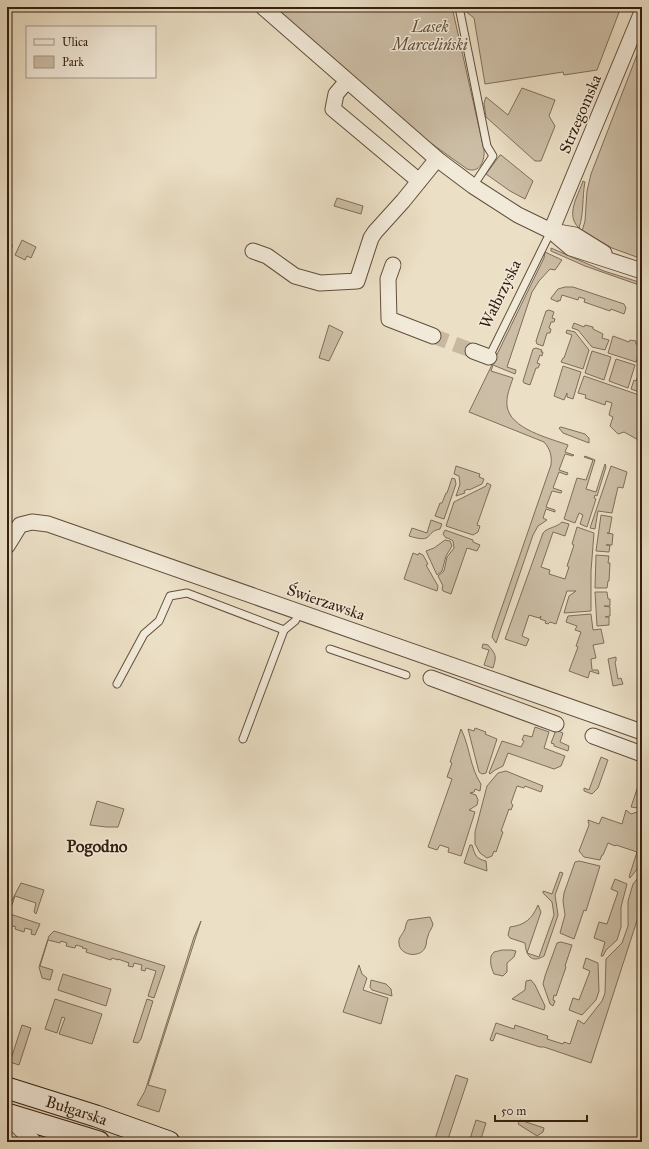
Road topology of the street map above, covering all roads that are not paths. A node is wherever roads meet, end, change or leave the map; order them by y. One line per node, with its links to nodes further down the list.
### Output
1 (263, 7): 4 (street)
2 (459, 7): 7 (lane)
3 (642, 12): 8 (street, Strzegomska)
4 (347, 81): 5 (street); 6 (street)
5 (436, 159): 6 (street); 7 (street)
6 (419, 181): 9 (street)
7 (473, 186): 8 (street)
8 (550, 231): 11 (street); 14 (lane, Wałbrzyska)
9 (253, 250)
10 (393, 265): 12 (street)
11 (642, 271)
12 (433, 336)
13 (473, 351): 14 (street, Wałbrzyska)
14 (489, 357)
15 (11, 529): 16 (street, Świerzawska); 17 (street, Świerzawska)
16 (7, 546)
17 (300, 612): 18 (lane); 24 (street, Świerzawska)
18 (284, 630): 22 (lane); 26 (lane)
19 (330, 650): 20 (lane)
20 (406, 675)
21 (431, 678): 23 (street)
22 (117, 684)
23 (556, 724)
24 (642, 732)
25 (593, 736): 27 (street)
26 (243, 740)
27 (642, 754)
28 (7, 1088): 32 (street, Bułgarska)
29 (7, 1115): 30 (street, Bułgarska); 31 (street, Bułgarska)
30 (34, 1142)
31 (99, 1142)
32 (169, 1142)

